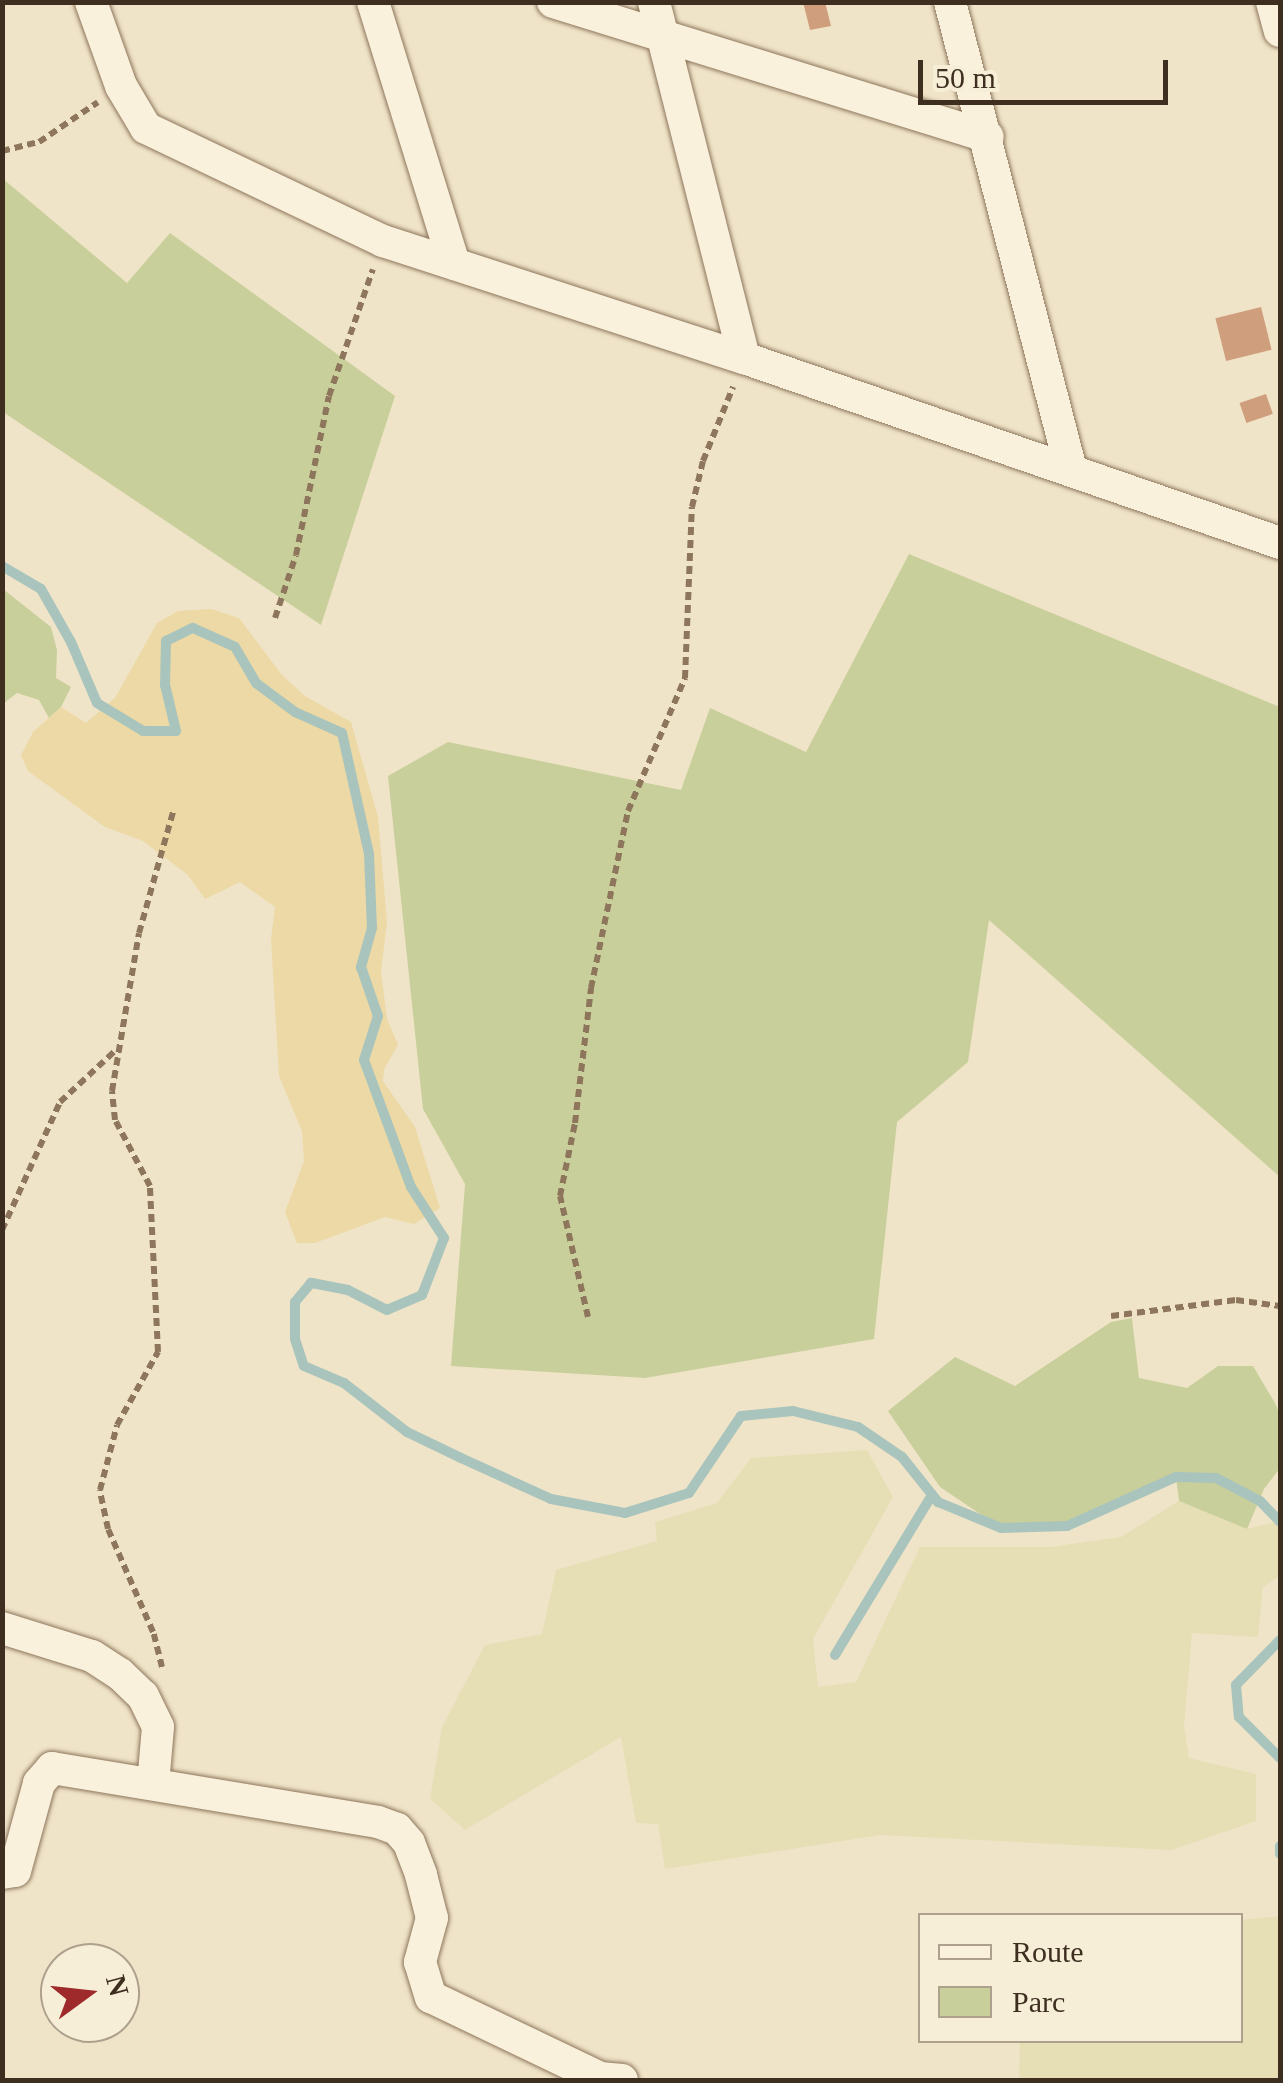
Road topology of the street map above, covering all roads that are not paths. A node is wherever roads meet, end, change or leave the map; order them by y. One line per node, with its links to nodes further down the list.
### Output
1 (91, 2): 10 (street)
2 (373, 2): 10 (street)
3 (553, 2): 8 (street)
4 (654, 2): 8 (street)
5 (950, 2): 9 (street)
6 (1272, 2): 7 (street)
7 (1280, 32)
8 (663, 37): 9 (street); 11 (street)
9 (988, 137): 12 (street)
10 (454, 264): 11 (street)
11 (744, 358): 12 (street)
12 (1072, 469): 13 (street)
13 (1280, 543)
14 (2, 1628): 15 (street)
15 (153, 1784): 16 (street); 17 (street)
16 (2, 1873)
17 (622, 2080)

